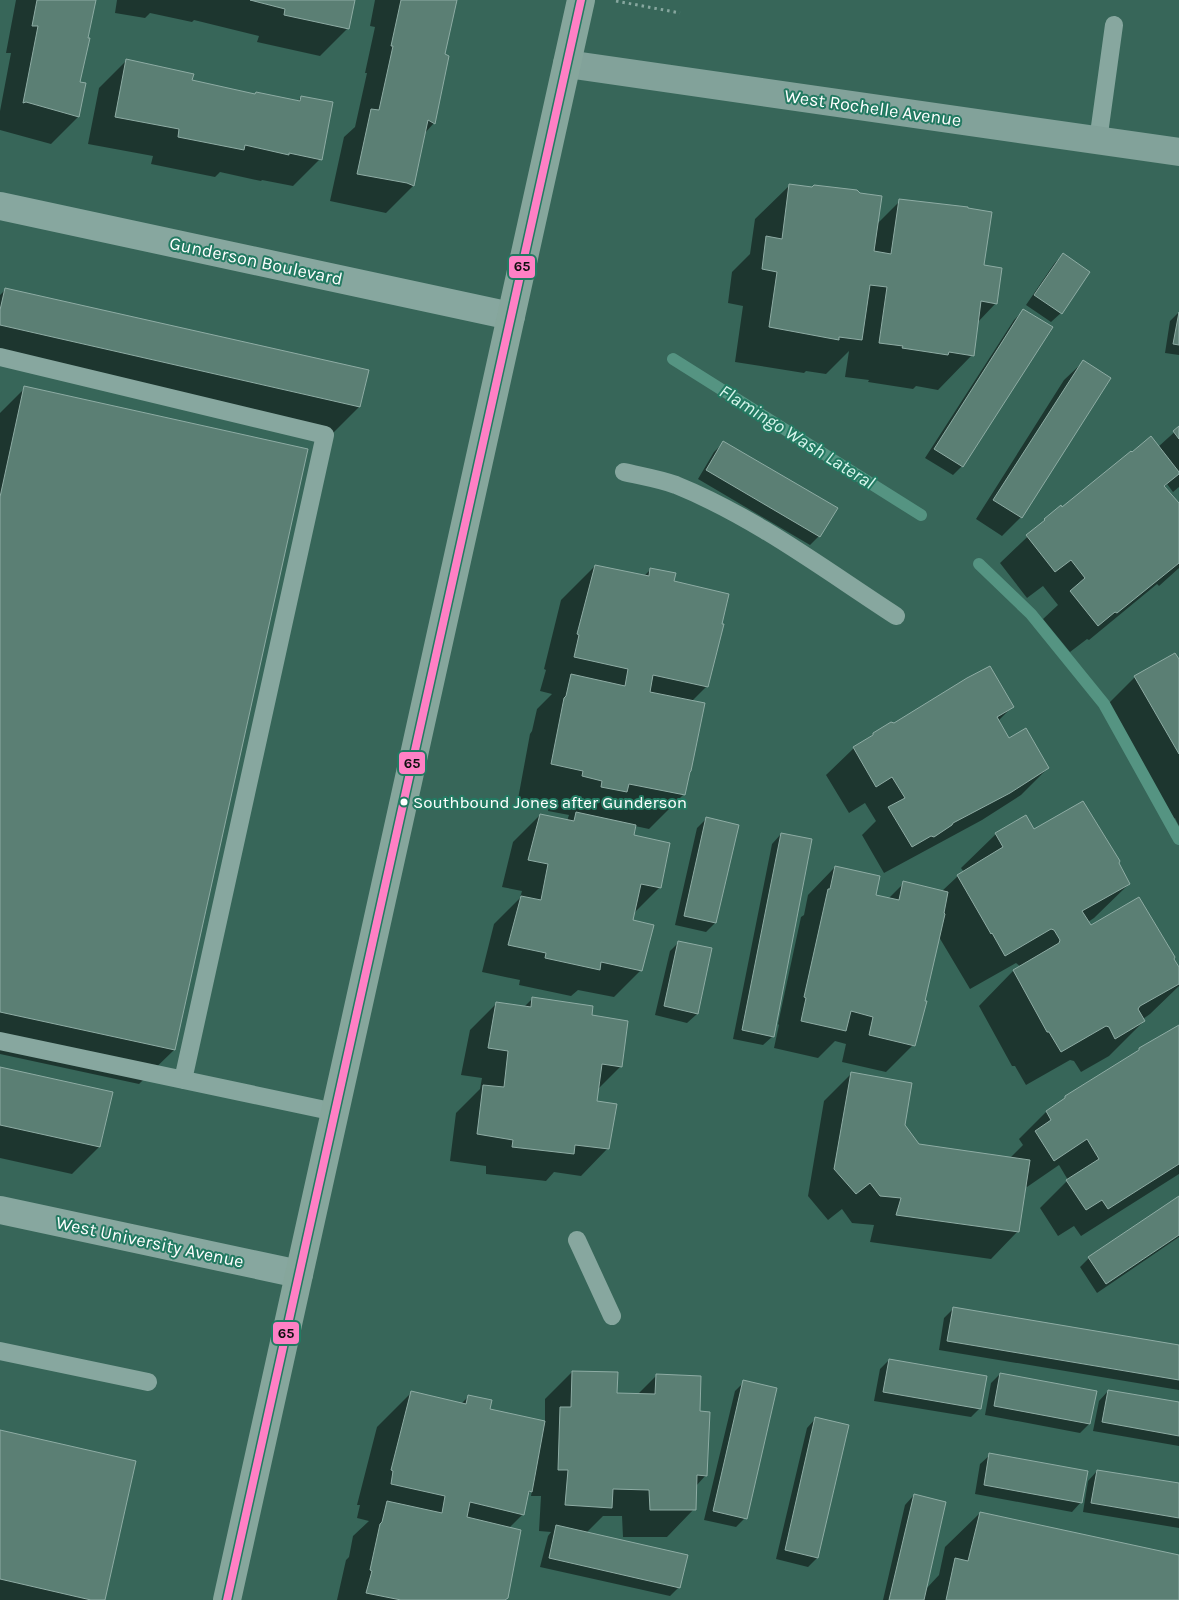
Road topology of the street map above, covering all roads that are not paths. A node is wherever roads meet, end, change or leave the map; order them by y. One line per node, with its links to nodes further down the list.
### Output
1 (581, 0): 3 (main road)
2 (1114, 25): 4 (lane)
3 (567, 64): 4 (street, West Rochelle Avenue); 7 (main road)
4 (1098, 141): 5 (street, West Rochelle Avenue)
5 (1179, 152)
6 (0, 206): 7 (street, Gunderson Boulevard)
7 (511, 316): 13 (main road)
8 (0, 357): 12 (lane)
9 (624, 472): 10 (lane)
10 (896, 616)
11 (0, 1041): 12 (lane)
12 (183, 1080): 13 (lane)
13 (335, 1112): 16 (main road)
14 (0, 1210): 16 (street, West University Avenue)
15 (577, 1240): 17 (lane)
16 (299, 1274): 20 (main road)
17 (612, 1316)
18 (0, 1351): 19 (lane)
19 (148, 1382)
20 (227, 1600)

